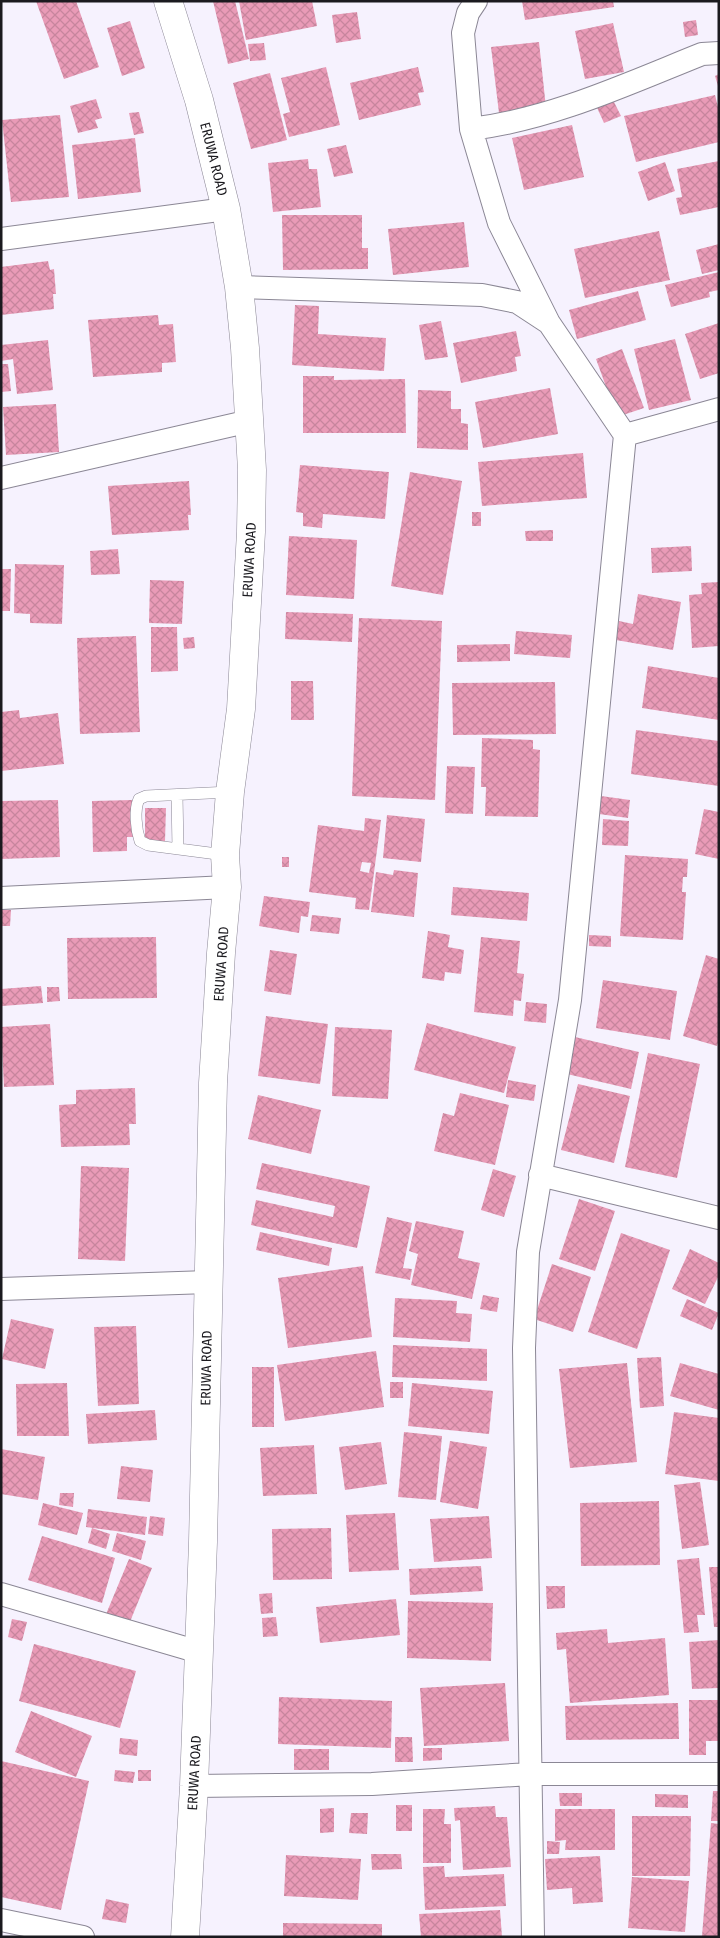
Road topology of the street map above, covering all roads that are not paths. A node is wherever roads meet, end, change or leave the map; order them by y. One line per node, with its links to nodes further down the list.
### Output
1 (168, 1): 5 (main road, ERUWA ROAD)
2 (476, 1): 4 (street)
3 (719, 53): 4 (street)
4 (471, 129): 8 (street)
5 (226, 209): 6 (street); 7 (main road, ERUWA ROAD)
6 (1, 239)
7 (239, 287): 8 (street); 10 (main road, ERUWA ROAD)
8 (549, 323): 11 (street)
9 (719, 409): 11 (street)
10 (250, 421): 12 (street); 13 (main road, ERUWA ROAD)
11 (625, 435): 19 (street)
12 (1, 478)
13 (230, 792): 14 (lane); 16 (main road, ERUWA ROAD)
14 (177, 795): 15 (lane); 15 (lane)
15 (178, 849): 16 (lane)
16 (224, 855): 17 (main road, ERUWA ROAD)
17 (228, 886): 18 (street); 21 (main road, ERUWA ROAD)
18 (1, 898)
19 (540, 1175): 20 (street); 25 (street)
20 (719, 1218)
21 (208, 1282): 22 (street); 24 (main road, ERUWA ROAD)
22 (1, 1289)
23 (1, 1594): 24 (street)
24 (199, 1652): 27 (main road, ERUWA ROAD)
25 (530, 1774): 26 (street); 27 (street); 31 (street)
26 (719, 1774)
27 (194, 1786): 30 (main road, ERUWA ROAD)
28 (1, 1920): 29 (street)
29 (83, 1937)
30 (185, 1937)
31 (533, 1937)

